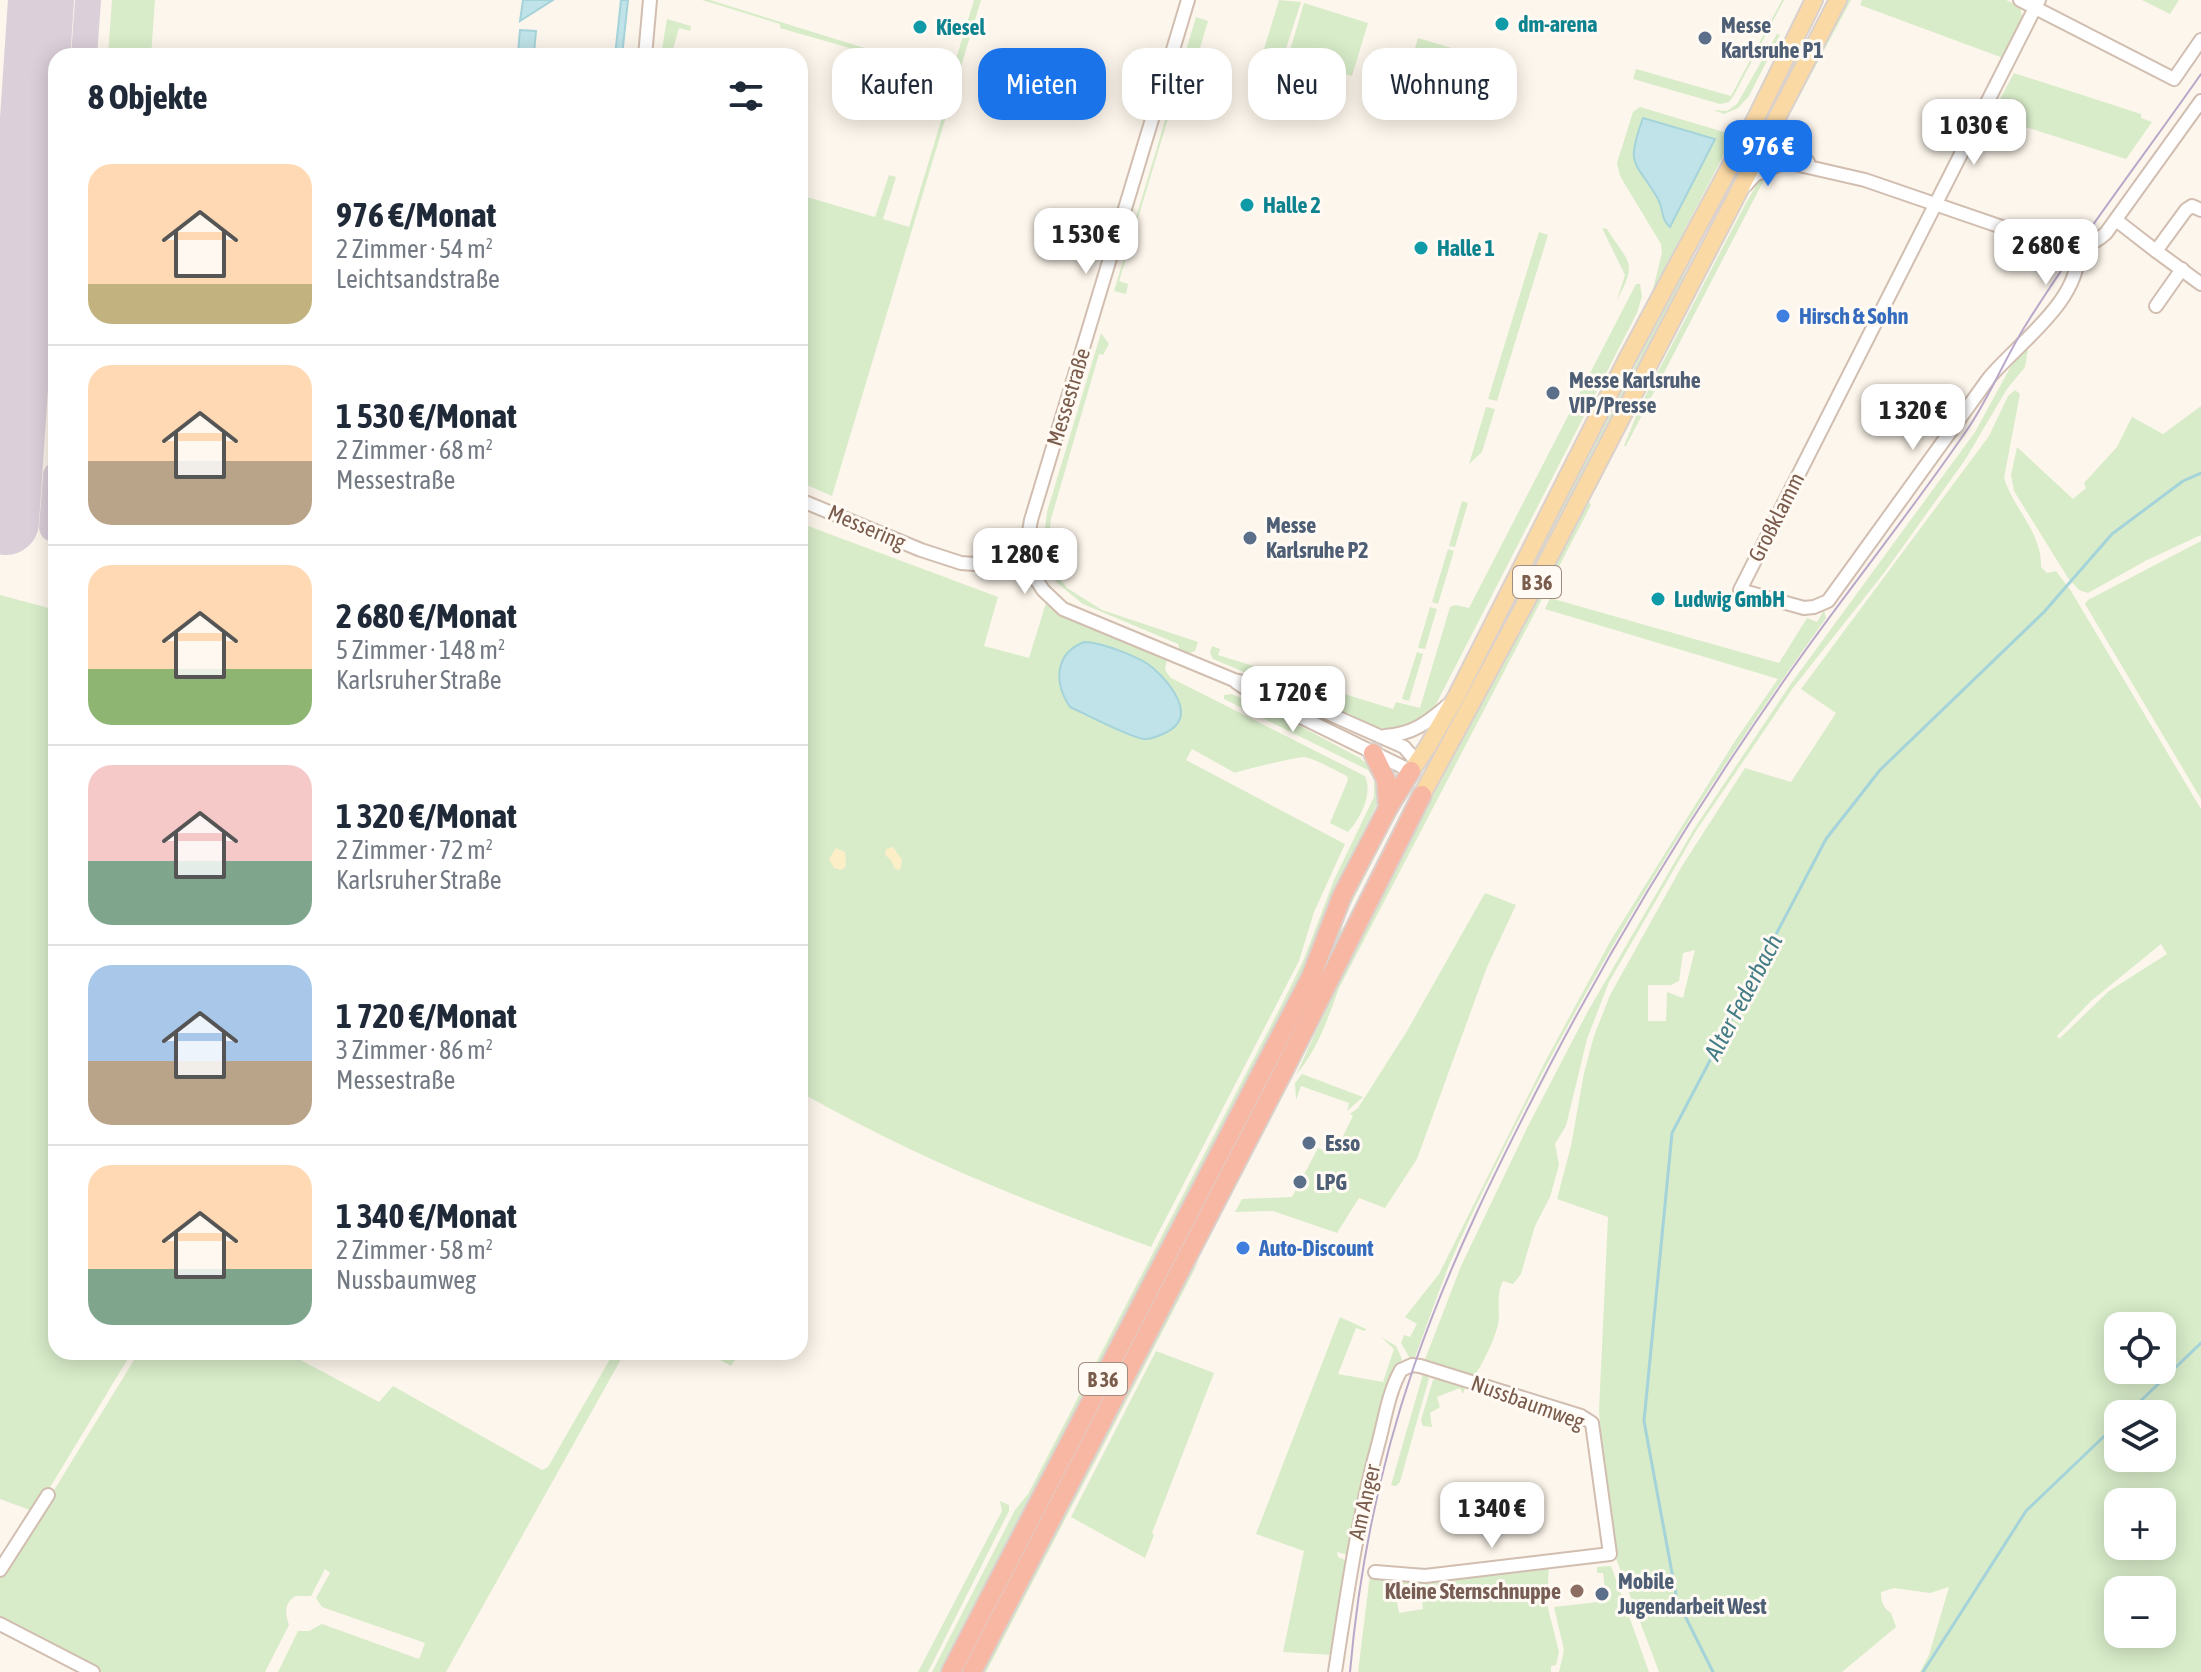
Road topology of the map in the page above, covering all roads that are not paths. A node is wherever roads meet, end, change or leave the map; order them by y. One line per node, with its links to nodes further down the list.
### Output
1 (650, 0): 8 (street)
2 (1188, 0): 23 (street, Messestraße)
3 (1814, 0): 10 (main road, B 36)
4 (1838, 0): 10 (main road, B 36)
5 (2020, 0): 6 (street)
6 (2037, 4): 7 (street); 14 (street)
7 (2201, 40)
8 (646, 48)
9 (2201, 101): 16 (street)
10 (1757, 141): 11 (street); 12 (street); 13 (main road, B 36); 25 (main road, B 36)
11 (1785, 162): 12 (street); 13 (street)
12 (1818, 167): 14 (street)
13 (1738, 193): 27 (main road, B 36)
14 (1934, 204): 17 (street); 17 (street, Großklamm)
15 (2201, 210): 18 (street)
16 (2116, 220): 17 (street); 18 (street)
17 (2078, 248)
18 (2156, 251): 19 (street)
19 (2182, 269): 20 (street); 21 (street)
20 (2201, 284)
21 (2156, 306)
22 (808, 503): 23 (street, Messering)
23 (1029, 557): 24 (street, Messestraße)
24 (1234, 680): 26 (street, Messestraße); 26 (street, Messestraße)
25 (1456, 697): 26 (street); 28 (main road, B 36)
26 (1377, 745): 28 (street, Messestraße); 28 (street, Messestraße); 30 (highway)
27 (1443, 757): 28 (main road); 29 (main road, B 36)
28 (1416, 768): 29 (main road); 30 (highway, B 36)
29 (1422, 795): 38 (highway, B 36)
30 (1388, 808): 37 (highway, B 36)
31 (1434, 1370): 34 (street, Nussbaumweg); 39 (street, Am Anger)
32 (48, 1495): 33 (street)
33 (0, 1570)
34 (1375, 1572)
35 (0, 1624): 36 (street)
36 (93, 1672)
37 (951, 1672)
38 (972, 1672)
39 (1335, 1672)

